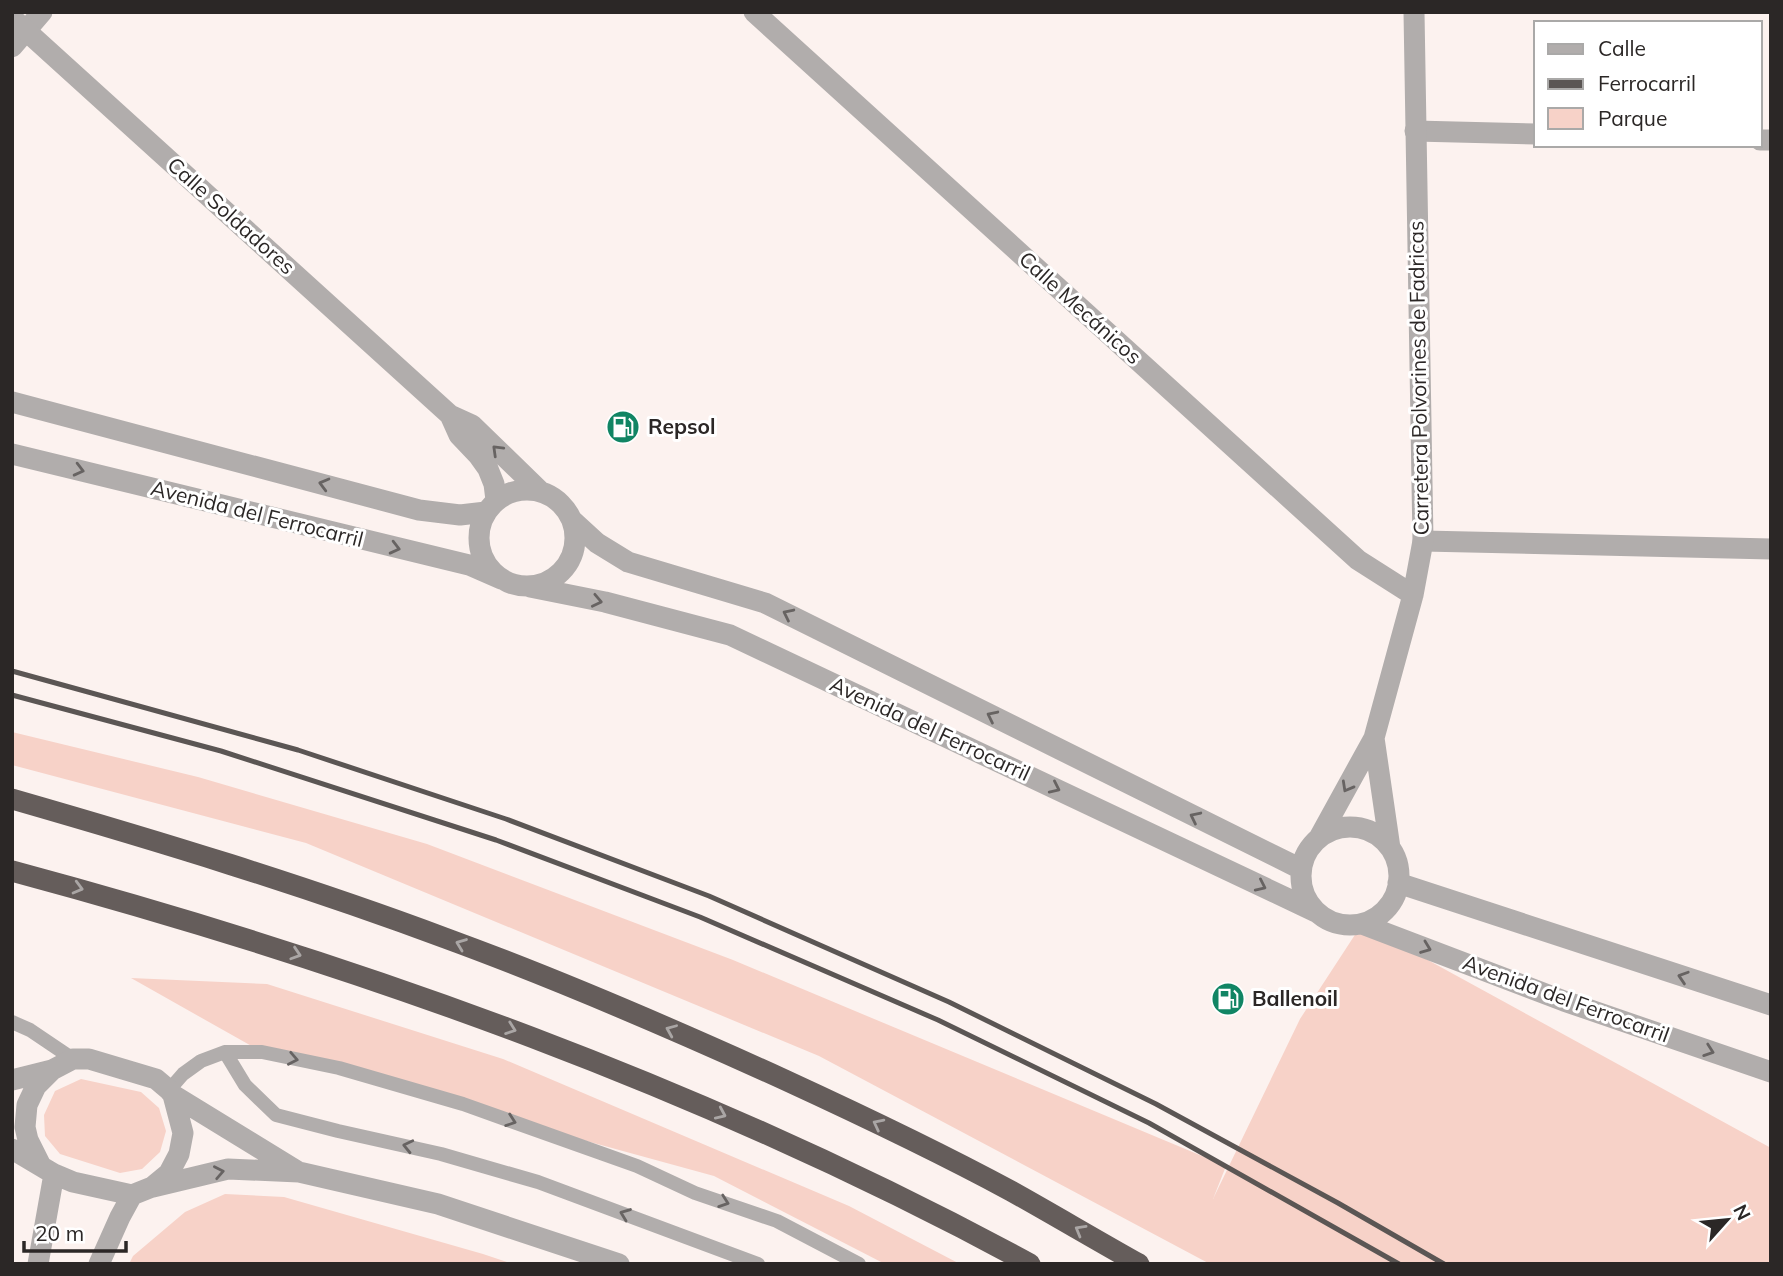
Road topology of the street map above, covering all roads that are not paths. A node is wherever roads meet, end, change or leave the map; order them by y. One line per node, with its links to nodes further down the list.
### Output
1 (42, 12): 4 (street)
2 (754, 12): 18 (street, Calle Mecánicos)
3 (1414, 12): 6 (street, Carretera Polvorines de Fadricas)
4 (19, 24): 5 (street); 9 (street, Calle Soldadores)
5 (12, 47)
6 (1415, 131): 7 (street); 14 (street, Carretera Polvorines de Fadricas)
7 (1534, 134)
8 (12, 402): 12 (street, Avenida del Ferrocarril, one-way to 8)
9 (450, 415): 11 (street, Calle Soldadores, one-way to 9); 12 (street, Calle Soldadores)
10 (12, 454): 16 (street, Avenida del Ferrocarril, one-way to 16)
11 (540, 491): 12 (street, Avenida del Ferrocarril); 13 (street, Avenida del Ferrocarril)
12 (491, 506): 16 (street)
13 (573, 521): 17 (street); 23 (street, Avenida del Ferrocarril, one-way to 13)
14 (1423, 541): 15 (street); 18 (street, Carretera Polvorines de Fadricas)
15 (1771, 549)
16 (501, 579): 17 (street, Avenida del Ferrocarril)
17 (530, 587): 26 (street, Avenida del Ferrocarril, one-way to 26)
18 (1413, 595): 19 (street, Carretera Polvorines de Fadricas)
19 (1374, 738): 21 (street, Carretera Polvorines de Fadricas, one-way to 21); 22 (street, Carretera Polvorines de Fadricas)
20 (12, 799): 46 (highway, one-way to 20)
21 (1320, 836): 22 (street); 23 (street)
22 (1390, 848): 25 (street)
23 (1301, 869): 26 (street)
24 (12, 871): 45 (highway, one-way to 45)
25 (1398, 883): 27 (street); 28 (street, one-way to 25)
26 (1316, 912): 27 (street)
27 (1362, 924): 33 (street, Avenida del Ferrocarril, one-way to 33)
28 (1771, 1006)
29 (12, 1022): 31 (lane)
30 (225, 1052): 35 (lane); 43 (lane, one-way to 30); 44 (lane, one-way to 44)
31 (73, 1059): 32 (street); 35 (street)
32 (52, 1070): 34 (street); 37 (street)
33 (1771, 1072)
34 (12, 1080)
35 (171, 1093): 38 (street); 39 (street)
36 (12, 1149): 37 (street)
37 (48, 1170): 39 (street); 40 (street)
38 (299, 1172): 39 (street, one-way to 38); 42 (street)
39 (142, 1191): 41 (street)
40 (38, 1264)
41 (99, 1264)
42 (619, 1264)
43 (758, 1264)
44 (859, 1264)
45 (1030, 1264)
46 (1139, 1264)

